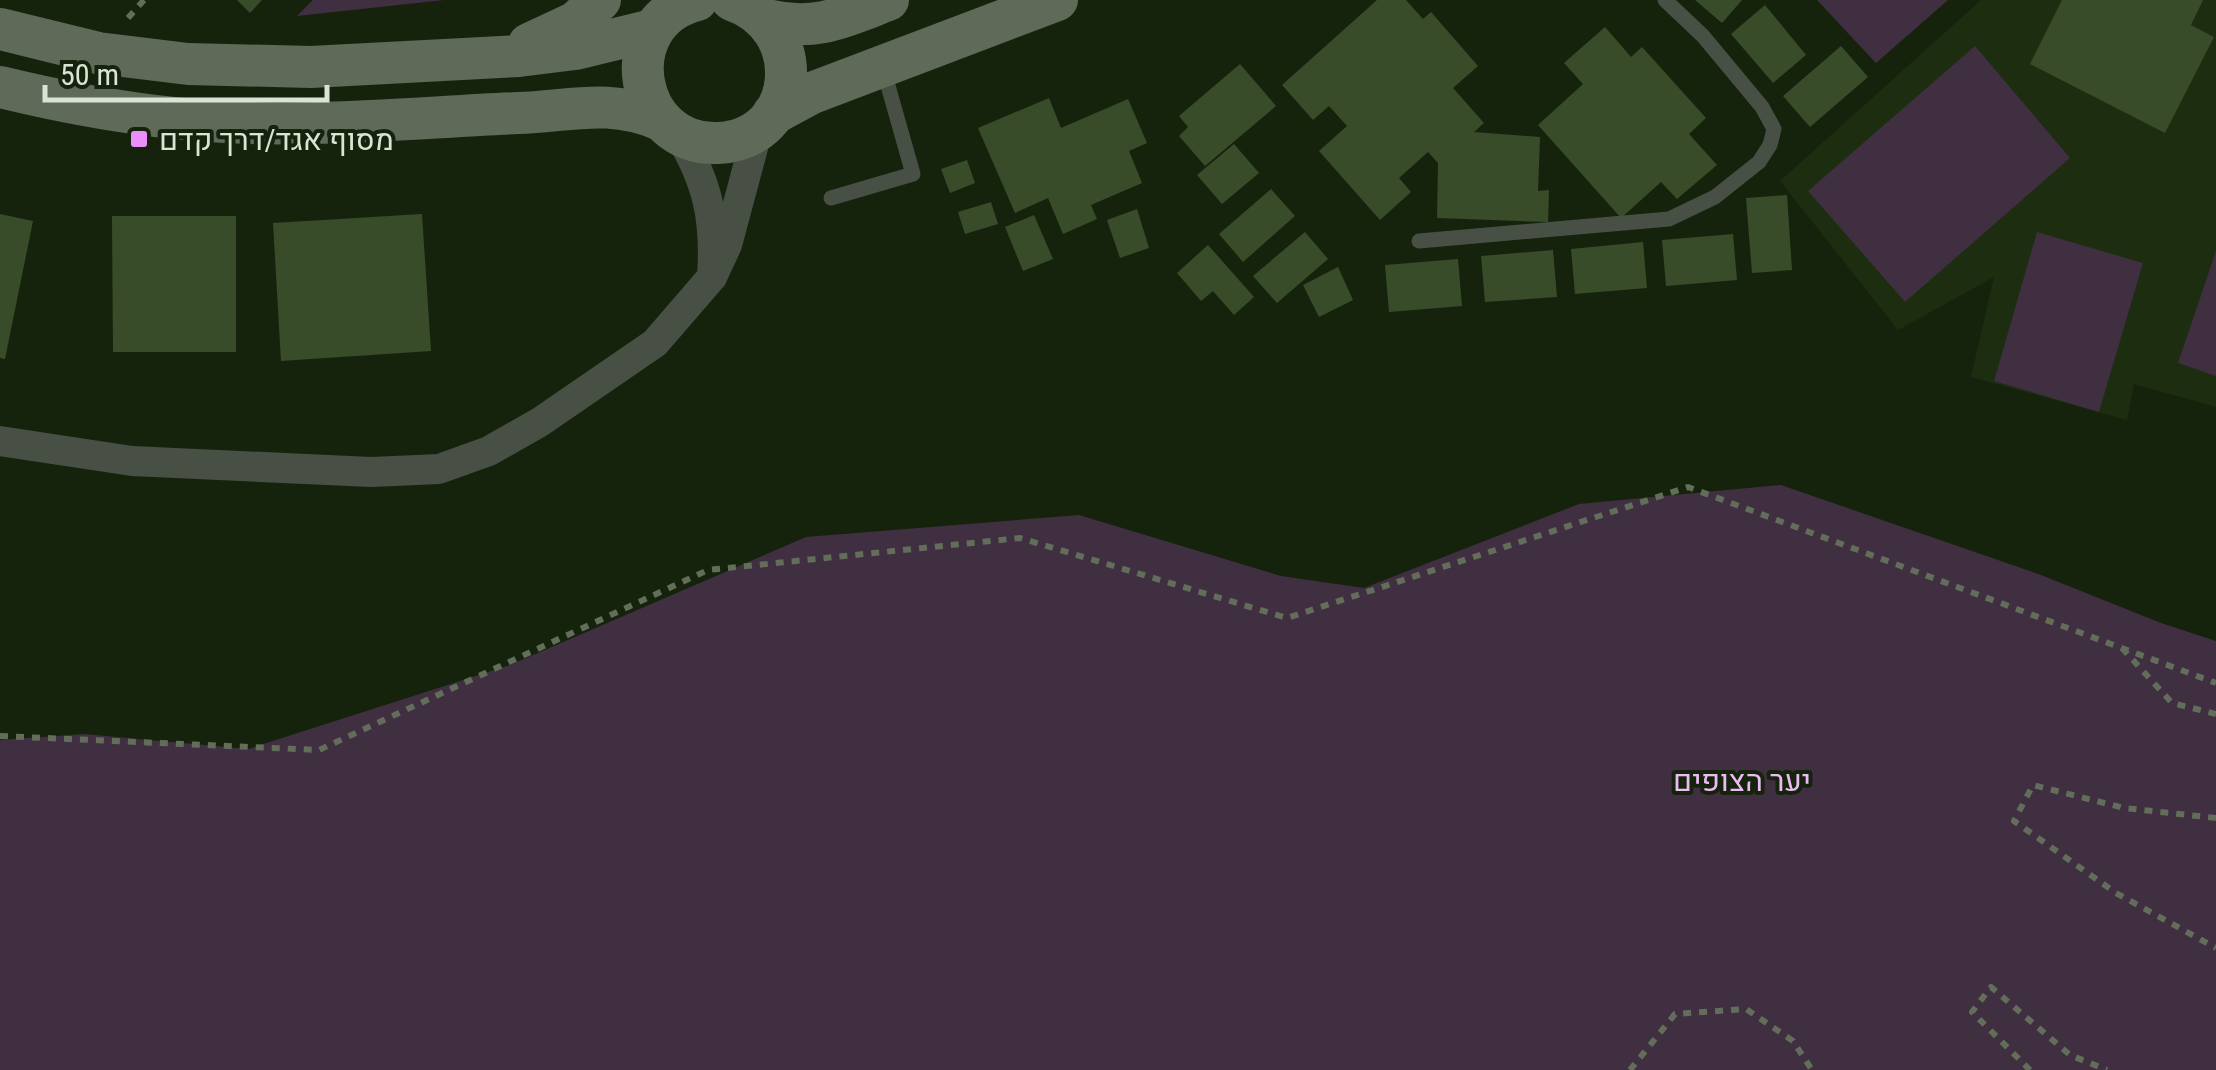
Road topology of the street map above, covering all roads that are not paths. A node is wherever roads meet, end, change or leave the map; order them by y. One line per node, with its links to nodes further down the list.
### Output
1 (600, 0): 11 (main road)
2 (697, 0): 10 (main road)
3 (833, 0): 4 (main road)
4 (874, 0)
5 (888, 0): 8 (main road)
6 (1058, 0): 12 (main road)
7 (1664, 0): 17 (lane)
8 (750, 10): 14 (main road)
9 (0, 29): 11 (main road)
10 (653, 30): 11 (main road); 15 (main road)
11 (497, 56)
12 (882, 68): 14 (main road); 16 (lane)
13 (0, 88): 15 (main road)
14 (766, 122): 15 (main road); 18 (street)
15 (669, 127): 18 (street)
16 (830, 198)
17 (1419, 241)
18 (712, 277): 19 (street)
19 (0, 441)

